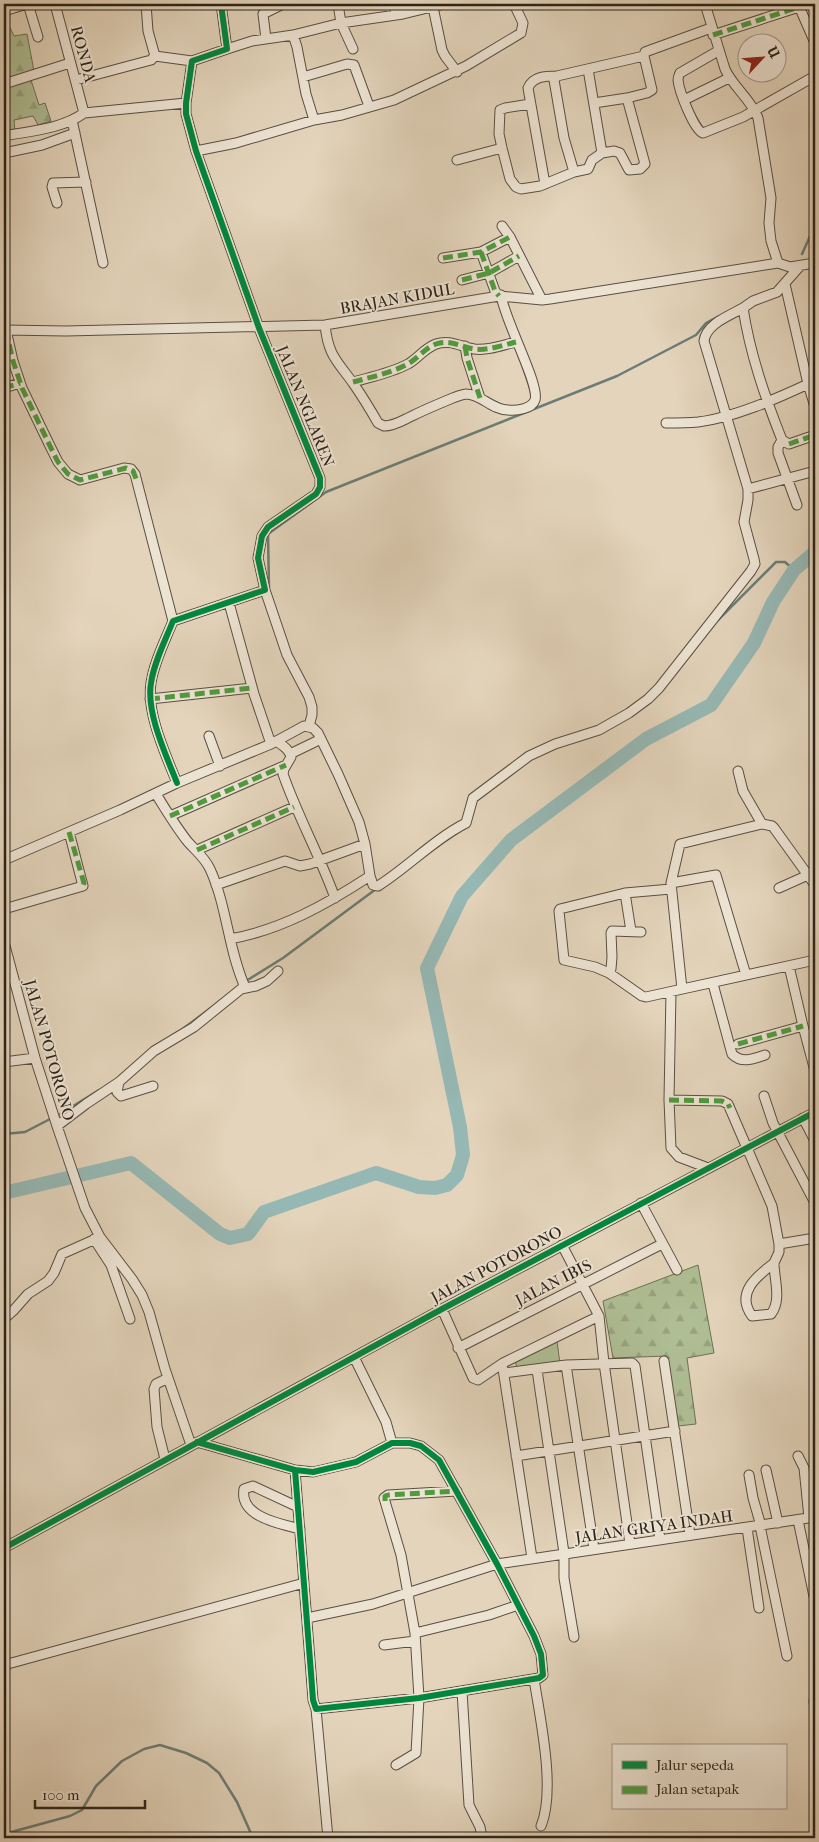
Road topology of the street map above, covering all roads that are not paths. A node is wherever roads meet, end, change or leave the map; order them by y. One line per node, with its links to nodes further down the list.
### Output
1 (27, 4): 12 (street); 19 (street)
2 (55, 4): 28 (street, RONDA)
3 (146, 4): 25 (street)
4 (221, 4): 22 (street)
5 (284, 4): 20 (street)
6 (338, 4): 16 (street)
7 (396, 4): 15 (street)
8 (444, 4): 13 (street)
9 (514, 4): 30 (street)
10 (705, 4): 17 (street)
11 (798, 5): 17 (street); 21 (street)
12 (12, 6): 14 (street)
13 (433, 7): 15 (street); 30 (street)
14 (4, 11)
15 (395, 15): 16 (street)
16 (341, 23): 18 (street); 23 (street)
17 (712, 31): 24 (street); 26 (street)
18 (293, 35): 20 (street); 33 (street)
19 (38, 37)
20 (266, 39): 22 (street)
21 (815, 43)
22 (227, 49): 27 (street)
23 (353, 49)
24 (718, 51): 34 (street); 38 (street)
25 (155, 56): 27 (street); 35 (street)
26 (644, 56): 29 (street); 37 (street)
27 (192, 60): 39 (street, JALAN NGLAREN)
28 (70, 63): 35 (street, RONDA); 36 (street)
29 (588, 69): 31 (street); 40 (street)
30 (456, 72): 42 (street)
31 (557, 76): 41 (street); 54 (street)
32 (815, 76): 43 (street)
33 (303, 77): 42 (street); 46 (street)
34 (729, 78): 38 (street); 43 (street)
35 (76, 80): 44 (street, RONDA)
36 (4, 84)
37 (627, 98): 40 (street); 52 (street)
38 (684, 100): 43 (street)
39 (186, 103): 44 (street); 50 (street, JALAN NGLAREN)
40 (594, 103): 52 (street)
41 (530, 104): 49 (street); 56 (street)
42 (369, 106): 46 (street)
43 (754, 109): 65 (street)
44 (84, 113): 45 (street)
45 (72, 120): 47 (street); 48 (street)
46 (314, 120): 50 (street)
47 (75, 133): 51 (street); 55 (street)
48 (4, 136)
49 (502, 148): 53 (street); 56 (street)
50 (196, 150): 75 (street, JALAN NGLAREN)
51 (9, 152)
52 (602, 153): 54 (street)
53 (456, 160)
54 (574, 172): 56 (street)
55 (86, 182): 57 (street); 64 (street)
56 (545, 184)
57 (57, 203)
58 (502, 226): 59 (street)
59 (510, 237): 60 (street); 61 (street)
60 (481, 252): 62 (street); 68 (street)
61 (519, 256): 68 (street); 72 (street)
62 (443, 258)
63 (815, 262): 66 (street)
64 (103, 263)
65 (778, 263): 66 (street, BRAJAN KIDUL); 72 (street, BRAJAN KIDUL)
66 (798, 266): 67 (street, BRAJAN KIDUL); 70 (street)
67 (815, 269)
68 (489, 273): 69 (street); 71 (street)
69 (462, 280)
70 (785, 284): 73 (street); 81 (street)
71 (500, 295): 72 (street, BRAJAN KIDUL); 74 (street, BRAJAN KIDUL); 77 (street)
72 (542, 300)
73 (742, 308): 84 (street); 86 (street)
74 (325, 325): 75 (street, BRAJAN KIDUL); 79 (street)
75 (259, 328): 76 (street, BRAJAN KIDUL); 94 (street, JALAN NGLAREN)
76 (5, 330): 80 (street)
77 (516, 342): 78 (street); 83 (street)
78 (465, 346): 79 (street); 83 (street)
79 (352, 382): 83 (street)
80 (20, 383): 82 (street); 96 (street)
81 (808, 384): 84 (street); 85 (street)
82 (4, 388)
83 (480, 398)
84 (767, 401): 86 (street); 89 (street)
85 (815, 407)
86 (727, 415): 87 (street); 92 (street)
87 (666, 423)
88 (815, 435): 89 (street)
89 (782, 440): 91 (street)
90 (815, 471): 91 (street)
91 (787, 478): 92 (street); 93 (street)
92 (748, 489): 118 (street)
93 (797, 505)
94 (265, 590): 95 (street); 99 (street, JALAN NGLAREN)
95 (229, 603): 96 (street); 97 (street)
96 (173, 621): 98 (street)
97 (252, 688): 98 (street); 102 (street)
98 (150, 699): 107 (street)
99 (309, 726): 101 (street); 102 (street)
100 (209, 736): 105 (street)
101 (321, 739): 103 (street); 113 (street)
102 (273, 743): 103 (street); 105 (street)
103 (290, 754): 104 (street)
104 (286, 765): 109 (street); 110 (street)
105 (220, 766): 107 (street)
106 (738, 771): 111 (street)
107 (177, 784): 108 (street)
108 (156, 794): 110 (street); 112 (street)
109 (294, 807): 114 (street); 116 (street)
110 (170, 816): 114 (street)
111 (762, 824): 117 (street); 121 (street)
112 (69, 832): 115 (street); 125 (street)
113 (365, 844): 116 (street); 118 (street)
114 (197, 850): 120 (street)
115 (4, 860)
116 (320, 860): 120 (street); 124 (street)
117 (808, 874): 119 (street); 122 (street)
118 (370, 876): 124 (street)
119 (815, 885)
120 (216, 886): 128 (street)
121 (671, 886): 123 (street); 134 (street); 137 (street)
122 (779, 888)
123 (625, 894): 126 (street); 138 (street)
124 (336, 898): 128 (street)
125 (4, 909)
126 (631, 931): 127 (street); 132 (street)
127 (641, 932)
128 (230, 939): 136 (street)
129 (4, 942): 142 (street, JALAN POTORONO)
130 (815, 960): 131 (street)
131 (789, 966): 134 (street); 139 (street)
132 (611, 969)
133 (278, 971): 136 (street)
134 (746, 975): 135 (street)
135 (714, 984): 137 (street); 141 (street)
136 (244, 985): 145 (street)
137 (682, 989): 138 (street)
138 (671, 992): 148 (street)
139 (803, 1026): 140 (street); 144 (street)
140 (738, 1044)
141 (765, 1055)
142 (35, 1058): 143 (street); 151 (street, JALAN POTORONO)
143 (4, 1062)
144 (815, 1071)
145 (119, 1082): 146 (street); 151 (street)
146 (153, 1086)
147 (764, 1096): 152 (street)
148 (668, 1100): 154 (street); 155 (street)
149 (815, 1112): 150 (street, JALAN POTORONO)
150 (803, 1118): 152 (street, JALAN POTORONO); 153 (street)
151 (55, 1120): 158 (street, JALAN POTORONO)
152 (777, 1130): 154 (street, JALAN POTORONO); 157 (street)
153 (815, 1141)
154 (746, 1149): 155 (street, JALAN POTORONO); 161 (street)
155 (708, 1168): 156 (street, JALAN POTORONO)
156 (641, 1203): 160 (street); 162 (street, JALAN POTORONO)
157 (815, 1204)
158 (97, 1238): 168 (street); 169 (street); 177 (street)
159 (815, 1238): 161 (street)
160 (662, 1242): 164 (street); 165 (street, JALAN IBIS)
161 (779, 1244): 163 (street)
162 (562, 1245): 165 (street); 166 (street, JALAN POTORONO)
163 (774, 1263): 163 (street)
164 (677, 1270)
165 (582, 1283): 167 (street); 170 (street, JALAN IBIS)
166 (442, 1309): 170 (street); 171 (street, JALAN POTORONO)
167 (599, 1316): 173 (street); 175 (street)
168 (4, 1319)
169 (130, 1319)
170 (458, 1348): 175 (street)
171 (354, 1357): 181 (street); 182 (street, JALAN POTORONO)
172 (664, 1361): 178 (street)
173 (604, 1363): 174 (street); 179 (street); 180 (street)
174 (566, 1365): 176 (street); 183 (street)
175 (503, 1368): 176 (street); 185 (street)
176 (537, 1370): 184 (street)
177 (168, 1378): 182 (street); 187 (street)
178 (675, 1431): 179 (street); 199 (street)
179 (644, 1436): 180 (street); 200 (street)
180 (615, 1441): 183 (street); 201 (street)
181 (392, 1443): 188 (street); 191 (street)
182 (194, 1444): 187 (street, JALAN POTORONO); 188 (street)
183 (577, 1447): 184 (street); 203 (street)
184 (549, 1450): 185 (street); 204 (street)
185 (516, 1456): 205 (street)
186 (798, 1456): 193 (street)
187 (165, 1459): 202 (street, JALAN POTORONO)
188 (296, 1470): 192 (street)
189 (766, 1470): 195 (street)
190 (749, 1475): 196 (street)
191 (457, 1491): 206 (street); 208 (street)
192 (298, 1507): 198 (street); 198 (street)
193 (812, 1518): 194 (street, JALAN GRIYA INDAH)
194 (798, 1520): 195 (street, JALAN GRIYA INDAH); 209 (street)
195 (778, 1523): 196 (street, JALAN GRIYA INDAH)
196 (761, 1526): 197 (street, JALAN GRIYA INDAH); 216 (street)
197 (747, 1528): 199 (street, JALAN GRIYA INDAH); 211 (street)
198 (300, 1529): 207 (street)
199 (690, 1535): 200 (street, JALAN GRIYA INDAH)
200 (660, 1540): 201 (street, JALAN GRIYA INDAH)
201 (630, 1544): 203 (street, JALAN GRIYA INDAH)
202 (4, 1548)
203 (594, 1549): 204 (street, JALAN GRIYA INDAH)
204 (564, 1554): 205 (street, JALAN GRIYA INDAH); 214 (street)
205 (532, 1558): 206 (street, JALAN GRIYA INDAH)
206 (497, 1564): 208 (street, JALAN GRIYA INDAH); 210 (street)
207 (304, 1584): 212 (street); 217 (street)
208 (408, 1593): 212 (street, JALAN GRIYA INDAH); 213 (street)
209 (815, 1601)
210 (518, 1605): 213 (street); 218 (street)
211 (759, 1608)
212 (307, 1618): 221 (street)
213 (415, 1637): 215 (street); 220 (street)
214 (574, 1637)
215 (384, 1645)
216 (787, 1656)
217 (4, 1665)
218 (534, 1679): 219 (street); 223 (street)
219 (462, 1691): 220 (street); 225 (street)
220 (418, 1698): 221 (street); 222 (street)
221 (316, 1709): 224 (street)
222 (396, 1765)
223 (541, 1826)
224 (328, 1838)
225 (482, 1838)

